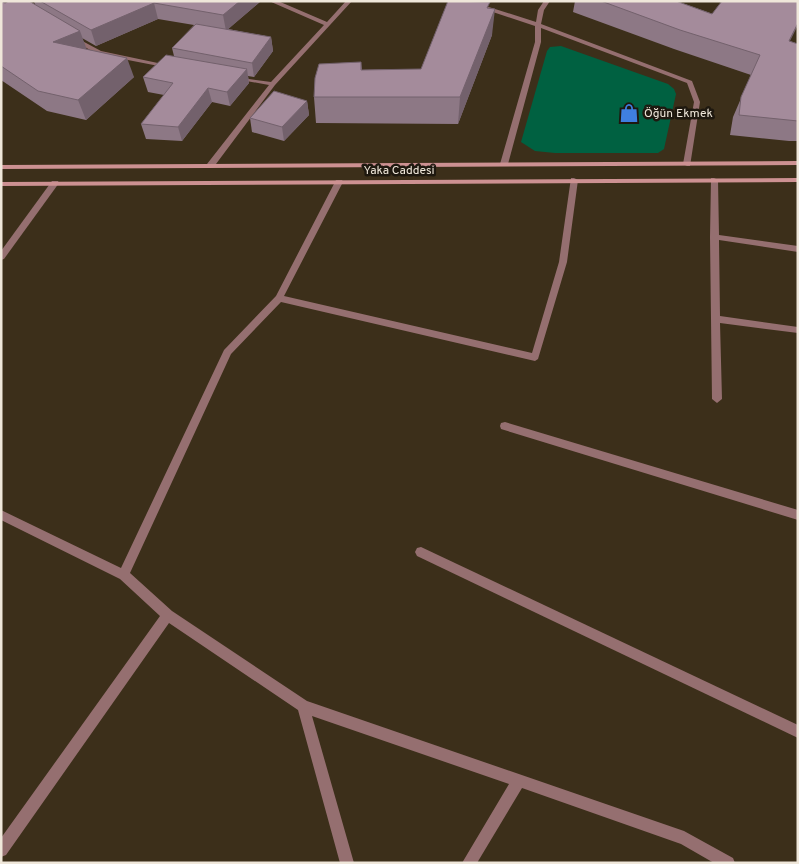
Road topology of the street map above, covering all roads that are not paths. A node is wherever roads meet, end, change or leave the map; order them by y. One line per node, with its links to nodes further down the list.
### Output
1 (272, 1): 5 (street)
2 (349, 1): 5 (street)
3 (463, 1): 6 (street)
4 (547, 1): 6 (street)
5 (327, 24): 10 (street)
6 (538, 26): 12 (street); 13 (street)
7 (67, 34): 8 (street)
8 (176, 67)
9 (225, 76): 10 (street)
10 (273, 84): 14 (street)
11 (798, 163): 13 (street, Yaka Caddesi)
12 (504, 164): 13 (street, Yaka Caddesi); 14 (street, Yaka Caddesi)
13 (687, 164)
14 (210, 166): 15 (street, Yaka Caddesi)
15 (1, 167)
16 (574, 180): 17 (street, Yaka Caddesi); 19 (street, Yaka Caddesi); 25 (street)
17 (714, 180): 18 (street, Yaka Caddesi); 22 (street)
18 (798, 180)
19 (339, 182): 20 (street, Yaka Caddesi); 25 (street)
20 (56, 183): 21 (street, Yaka Caddesi); 24 (street)
21 (1, 184)
22 (714, 237): 23 (street); 26 (street)
23 (798, 249)
24 (1, 256)
25 (279, 298): 33 (street)
26 (715, 319): 27 (street); 28 (street)
27 (798, 330)
28 (717, 399)
29 (504, 426): 31 (street)
30 (1, 515): 33 (street)
31 (798, 515)
32 (421, 552): 36 (street)
33 (124, 575): 34 (street)
34 (168, 615): 35 (street); 38 (street)
35 (303, 706): 37 (street); 39 (street)
36 (798, 732)
37 (519, 780): 40 (street); 41 (street)
38 (1, 850)
39 (347, 863)
40 (469, 863)
41 (728, 863)

